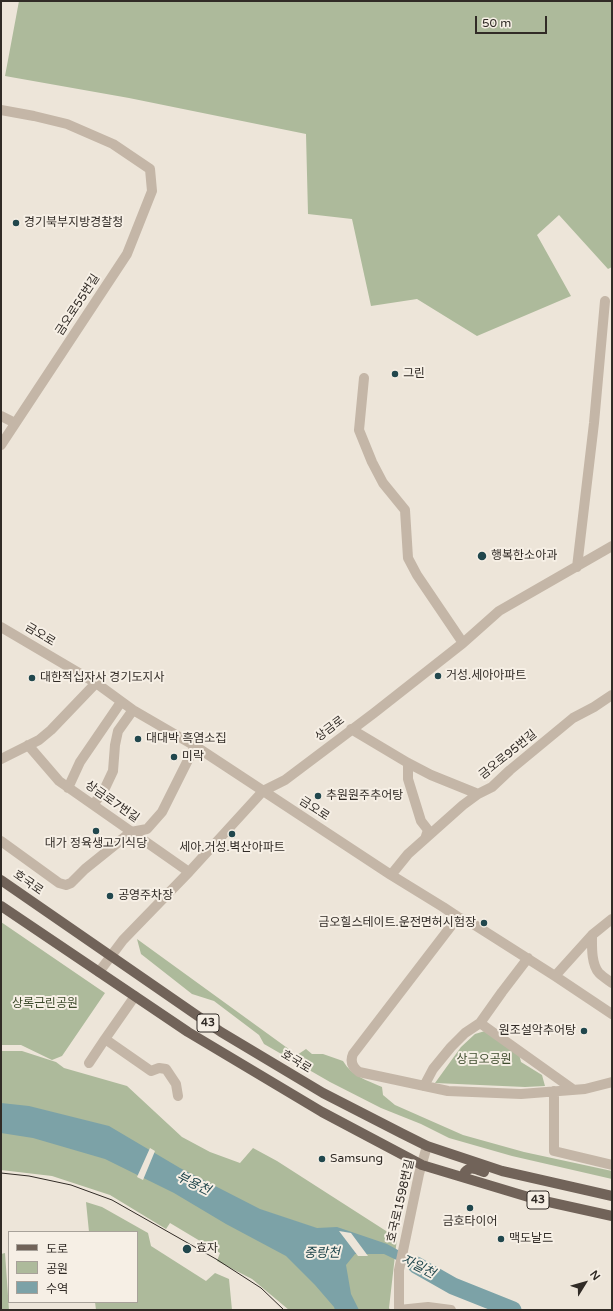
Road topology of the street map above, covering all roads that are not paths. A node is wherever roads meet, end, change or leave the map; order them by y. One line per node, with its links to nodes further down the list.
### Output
1 (1, 110): 5 (street, 금오로55번길)
2 (605, 301): 8 (street)
3 (364, 378): 10 (street)
4 (1, 416): 5 (street)
5 (15, 423): 6 (street, 금오로55번길)
6 (1, 445)
7 (612, 546): 8 (street, 상금로)
8 (577, 567): 10 (street, 상금로)
9 (1, 627): 11 (street, 금오로)
10 (463, 643): 15 (street, 상금로)
11 (96, 683): 13 (street, 금오로); 16 (street)
12 (612, 695): 22 (street, 금오로95번길)
13 (121, 702): 14 (street, 금오로); 20 (street)
14 (133, 710): 17 (street, 금오로); 23 (street)
15 (351, 729): 19 (street); 21 (street, 상금로)
16 (28, 745): 18 (street); 20 (street, 상금로7번길)
17 (195, 746): 21 (street, 금오로); 24 (street)
18 (1, 759)
19 (408, 763): 22 (street); 25 (street)
20 (68, 788): 23 (street, 상금로7번길)
21 (263, 791): 27 (street, 상금로); 28 (street, 금오로)
22 (478, 794): 25 (street, 금오로95번길)
23 (94, 804): 24 (street, 상금로7번길)
24 (131, 832): 26 (street); 27 (street, 상금로7번길)
25 (425, 839): 28 (street, 금오로95번길)
26 (1, 841)
27 (189, 872): 34 (street, 상금로)
28 (391, 875): 31 (street, 금오로)
29 (1, 880): 34 (main road, 호국로 / 43)
30 (1, 906): 36 (main road, 43)
31 (458, 917): 35 (street, 금오로); 45 (street)
32 (612, 919): 33 (street)
33 (592, 935): 37 (street); 38 (street)
34 (110, 956): 36 (street, 상금로); 49 (main road, 호국로 / 43)
35 (528, 958): 37 (street, 금오로); 41 (street)
36 (99, 972): 39 (main road, 43)
37 (555, 976): 40 (street, 금오로)
38 (612, 983)
39 (135, 996): 42 (street); 50 (main road, 43)
40 (612, 1014)
41 (480, 1023): 45 (street); 46 (street)
42 (105, 1039): 43 (street); 48 (street)
43 (89, 1062)
44 (612, 1082): 46 (street)
45 (424, 1086): 47 (street)
46 (574, 1090): 47 (street)
47 (554, 1091): 51 (street)
48 (178, 1096)
49 (428, 1146): 50 (street, 호국로1598번길); 52 (main road, 호국로 / 43)
50 (422, 1165): 53 (main road, 43); 56 (street, 호국로1598번길)
51 (612, 1165)
52 (502, 1171): 53 (main road); 54 (main road, 호국로 / 43)
53 (466, 1178): 55 (main road, 43)
54 (612, 1196)
55 (612, 1216)
56 (399, 1310): 57 (street)
57 (451, 1310)

